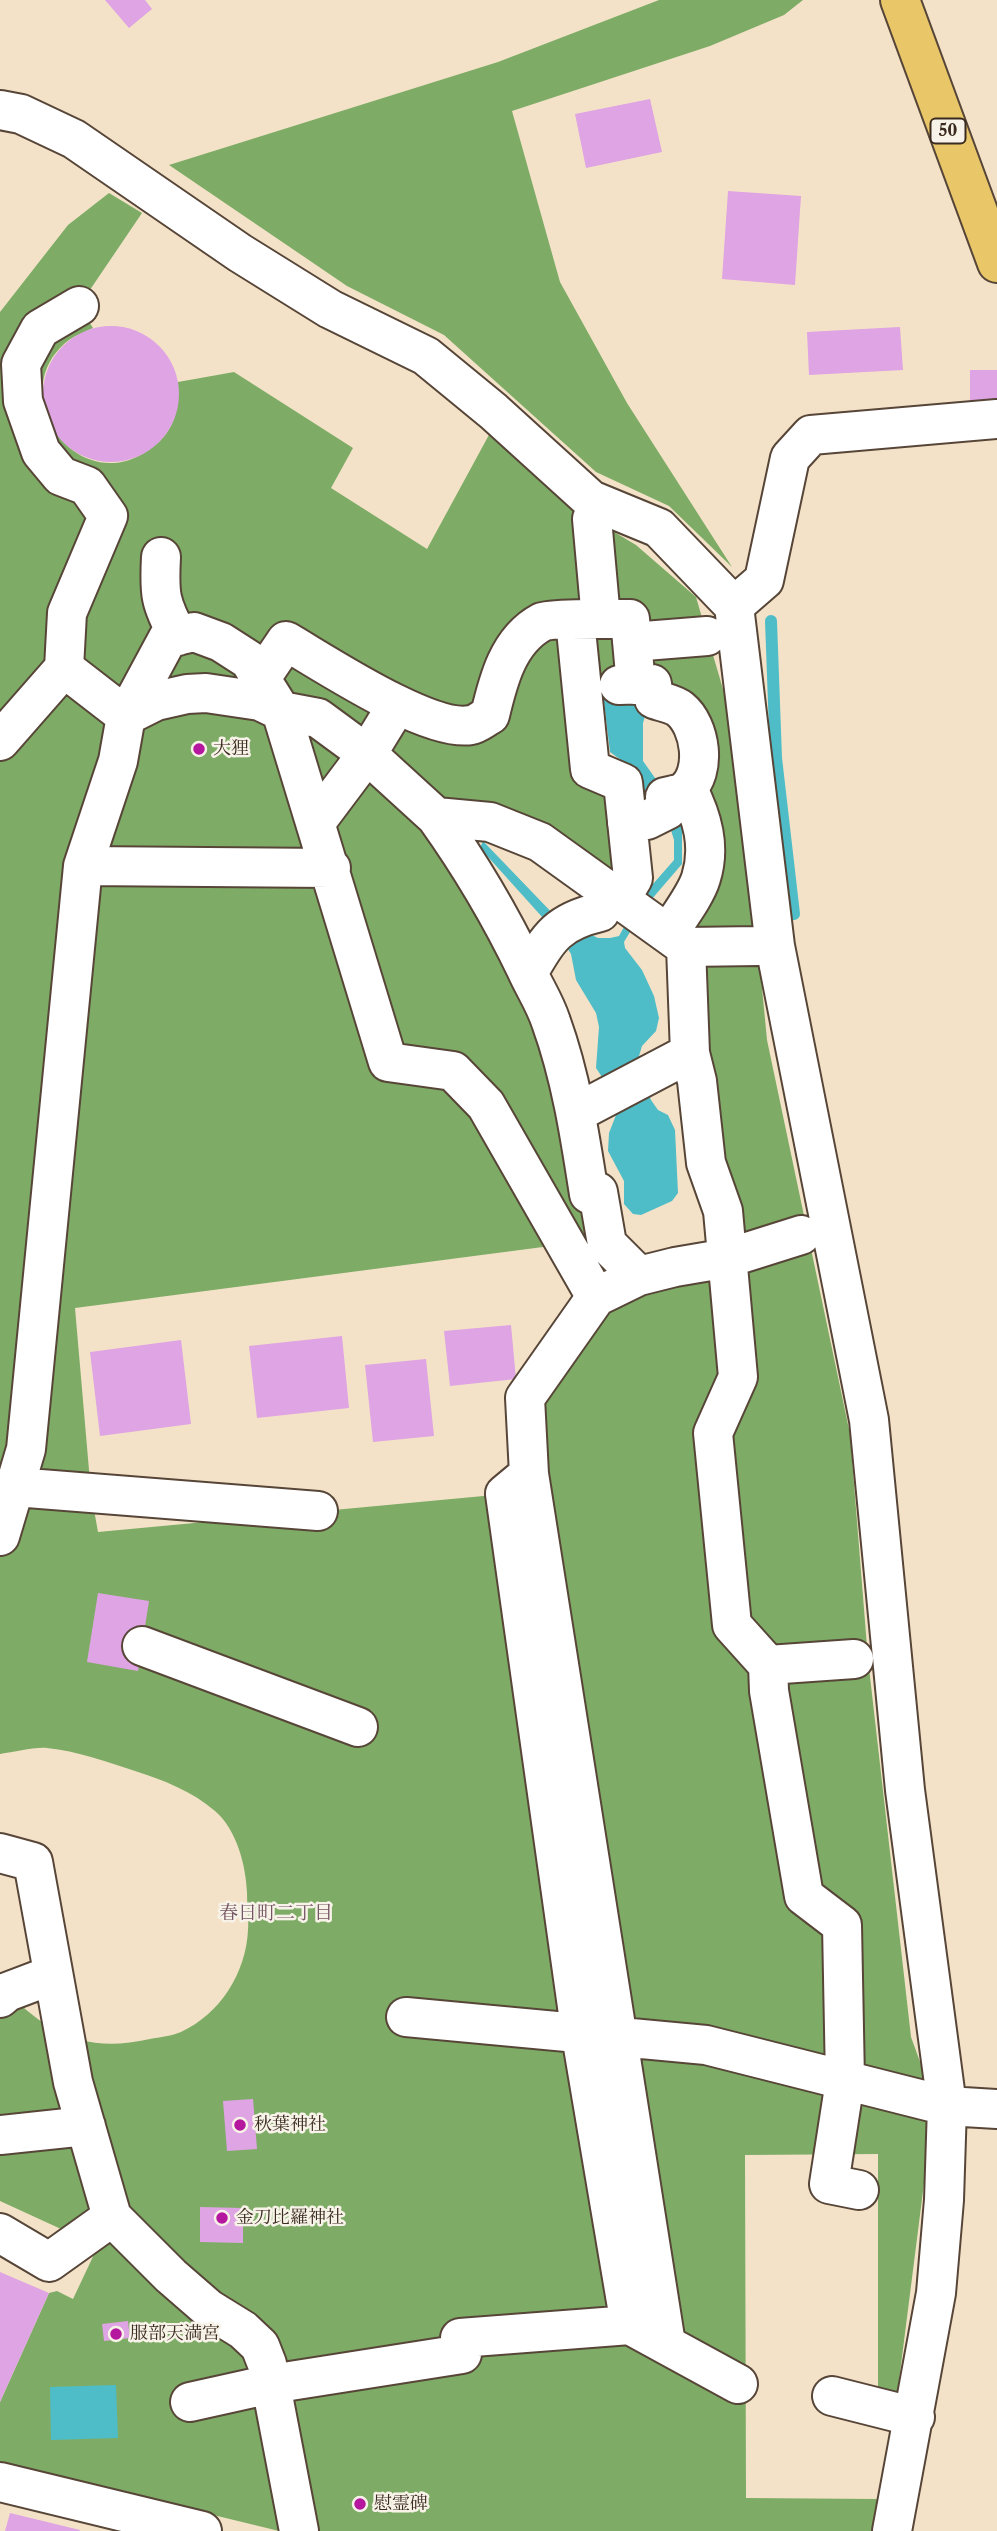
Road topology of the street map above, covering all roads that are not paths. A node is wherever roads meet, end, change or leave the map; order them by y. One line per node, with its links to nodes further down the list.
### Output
1 (900, 0): 3 (main road, 50)
2 (0, 110): 8 (street)
3 (997, 263)
4 (79, 306): 13 (street)
5 (997, 419): 8 (street)
6 (592, 519): 9 (street)
7 (161, 556): 10 (street)
8 (734, 606): 57 (street)
9 (588, 620): 12 (street); 16 (street); 17 (street)
10 (178, 636): 14 (street); 19 (street)
11 (707, 636): 12 (street)
12 (632, 642): 15 (street)
13 (64, 668): 19 (street); 20 (street)
14 (261, 678): 17 (street); 18 (street)
15 (636, 685): 16 (street); 22 (street)
16 (582, 686): 25 (street)
17 (397, 705): 21 (street)
18 (281, 710): 19 (street); 21 (street); 24 (street)
19 (126, 716): 28 (street)
20 (0, 741)
21 (367, 754): 23 (street); 24 (street)
22 (673, 799): 25 (street); 27 (street)
23 (436, 817): 30 (street); 33 (street)
24 (316, 822): 29 (street)
25 (627, 823): 30 (street)
26 (743, 823): 27 (street)
27 (704, 826): 31 (street)
28 (83, 866): 29 (street); 43 (street)
29 (331, 868): 37 (street)
30 (618, 898): 31 (street); 33 (street)
31 (672, 937): 32 (street); 34 (street)
32 (758, 946)
33 (528, 973): 35 (street)
34 (690, 1053): 35 (street); 39 (street)
35 (589, 1106): 36 (street)
36 (584, 1163): 37 (street); 40 (street)
37 (532, 1184): 41 (street)
38 (801, 1235): 39 (street)
39 (728, 1258): 40 (street); 48 (street)
40 (639, 1276): 41 (street)
41 (596, 1297): 42 (street)
42 (529, 1474): 54 (street); 55 (street)
43 (15, 1487): 44 (street); 45 (street)
44 (318, 1511)
45 (0, 1535)
46 (142, 1646): 49 (street)
47 (854, 1659): 48 (street)
48 (768, 1665): 56 (street)
49 (358, 1727)
50 (0, 1853): 51 (street)
51 (52, 1975): 52 (street); 59 (street)
52 (0, 1998)
53 (406, 2018): 54 (street)
54 (581, 2035): 55 (street); 64 (street)
55 (619, 2038): 56 (street); 65 (street)
56 (845, 2081): 57 (street); 61 (street)
57 (947, 2106): 58 (street); 70 (street)
58 (997, 2109)
59 (86, 2126): 60 (street); 62 (street)
60 (0, 2135)
61 (859, 2190)
62 (112, 2217): 63 (street); 66 (street)
63 (0, 2233)
64 (630, 2325): 65 (street); 66 (street)
65 (666, 2344): 67 (street)
66 (271, 2384): 69 (street); 73 (street)
67 (738, 2384)
68 (832, 2396): 70 (street)
69 (190, 2402)
70 (915, 2417): 74 (street)
71 (0, 2482): 72 (street)
72 (202, 2531)
73 (299, 2531)
74 (892, 2531)

